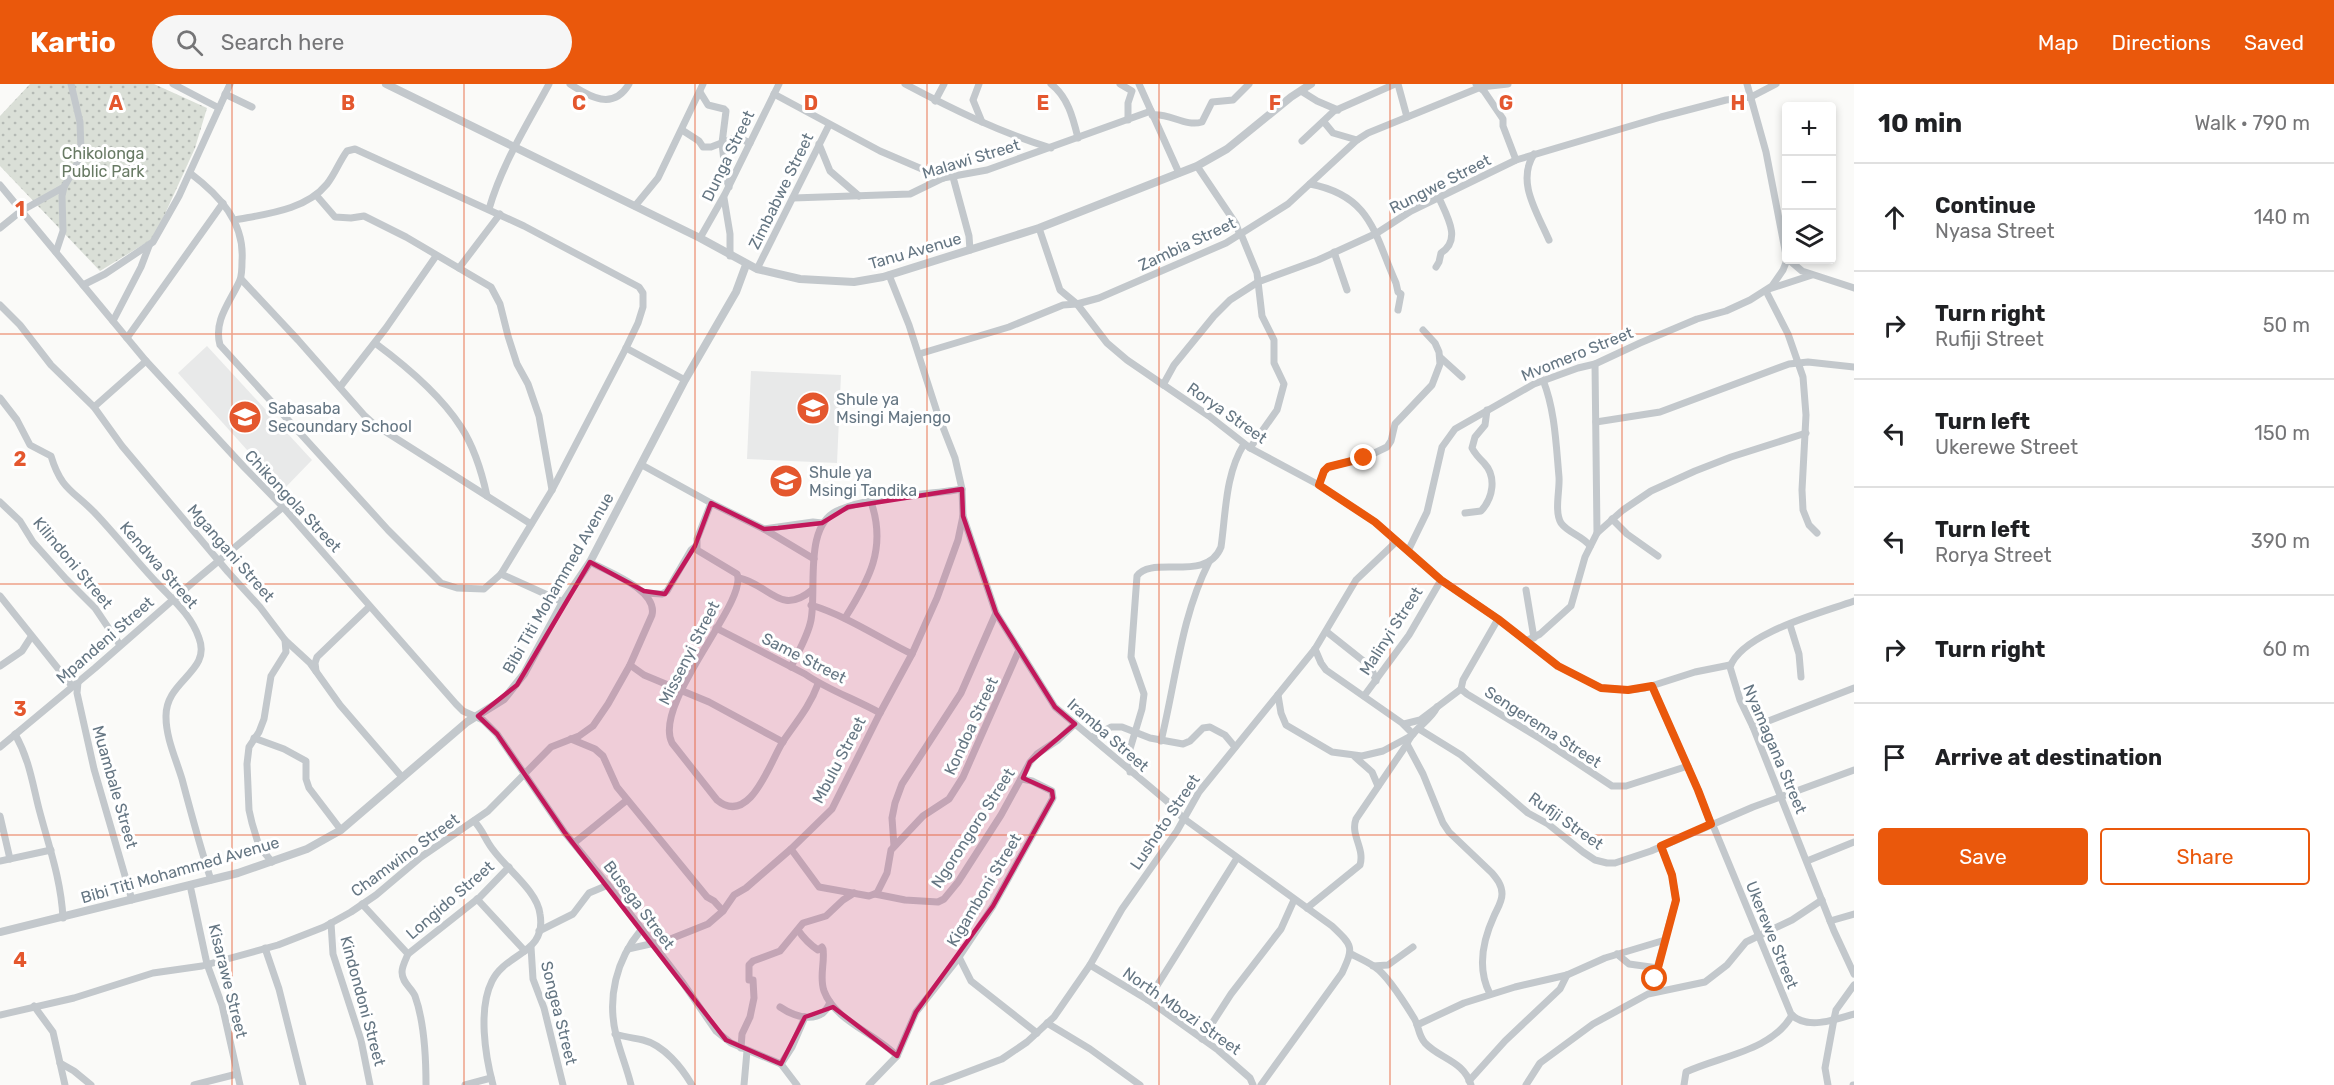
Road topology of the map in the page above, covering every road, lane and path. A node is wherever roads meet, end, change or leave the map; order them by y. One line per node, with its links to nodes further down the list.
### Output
1 (71, 84): 58 (street)
2 (173, 84): 32 (street)
3 (230, 84): 27 (street)
4 (386, 84): 47 (street, Tanu Avenue)
5 (549, 84): 47 (street)
6 (570, 84): 7 (street)
7 (629, 84)
8 (704, 84): 25 (street)
9 (779, 84): 28 (street, Dunga Street)
10 (944, 84): 30 (street)
11 (979, 84): 37 (street)
12 (1051, 84): 41 (street)
13 (1120, 84): 36 (street)
14 (1139, 84): 34 (street)
15 (1249, 84): 34 (street)
16 (1311, 84): 24 (street, Tanu Avenue)
17 (1396, 84): 33 (street); 35 (street)
18 (1469, 84): 26 (street)
19 (1508, 84): 23 (street, Zambia Street)
20 (1747, 84): 29 (street)
21 (1776, 84): 29 (street, Rungwe Street)
22 (907, 85): 30 (street)
23 (1478, 86): 26 (street, Zambia Street); 50 (street)
24 (1300, 91): 33 (street); 51 (street, Tanu Avenue)
25 (700, 92): 40 (street); 44 (street)
26 (1470, 92): 35 (street, Zambia Street)
27 (225, 94): 31 (street); 32 (street)
28 (774, 94): 39 (street); 45 (street, Dunga Street)
29 (1751, 97): 49 (street, Rungwe Street); 74 (street)
30 (935, 101): 37 (street)
31 (252, 107)
32 (219, 108): 52 (street)
33 (1339, 110): 38 (street)
34 (1152, 113): 36 (street, Malawi Street); 53 (street)
35 (1407, 117): 42 (street, Zambia Street)
36 (1128, 120): 41 (street, Malawi Street)
37 (982, 122): 48 (street)
38 (1324, 122): 42 (street); 43 (street)
39 (829, 125): 46 (street, Zimbabwe Street); 55 (street)
40 (682, 129): 44 (street); 66 (street)
41 (1078, 138): 48 (street, Malawi Street)
42 (1357, 140): 56 (street, Zambia Street)
43 (1302, 141)
44 (722, 143): 45 (street); 59 (street)
45 (750, 143): 59 (street, Dunga Street)
46 (819, 144): 61 (street); 63 (street, Zimbabwe Street)
47 (513, 147): 66 (street, Tanu Avenue); 67 (street)
48 (1051, 148): 54 (street, Malawi Street)
49 (1534, 153): 50 (street, Rungwe Street); 77 (street)
50 (1516, 160): 64 (street, Rungwe Street)
51 (1197, 166): 53 (street, Tanu Avenue); 75 (street)
52 (190, 173): 65 (street); 78 (street)
53 (1179, 173): 72 (street, Tanu Avenue)
54 (953, 177): 55 (street, Malawi Street); 79 (street)
55 (943, 178): 61 (street, Malawi Street)
56 (1310, 184): 73 (street); 75 (street, Zambia Street)
57 (0, 185): 68 (street, Chikongola Street)
58 (64, 187): 68 (street); 80 (street)
59 (729, 187): 62 (street, Dunga Street)
60 (316, 195): 67 (street); 70 (street); 82 (street)
61 (859, 196): 63 (street, Malawi Street)
62 (724, 198): 76 (street, Dunga Street); 83 (street)
63 (793, 198): 89 (street, Zimbabwe Street)
64 (1439, 198): 73 (street, Rungwe Street); 87 (street)
65 (223, 202): 70 (street); 103 (street)
66 (635, 207): 76 (street, Tanu Avenue)
67 (489, 209): 69 (street)
68 (21, 211): 71 (street); 80 (street, Chikongola Street)
69 (500, 214): 88 (street); 105 (street)
70 (235, 220): 92 (street)
71 (0, 228)
72 (1039, 228): 79 (street, Tanu Avenue); 98 (street, Rorya Street)
73 (1377, 233): 81 (street, Rungwe Street); 100 (street)
74 (1782, 234)
75 (1240, 235): 93 (street); 98 (street, Zambia Street)
76 (700, 238): 83 (street, Tanu Avenue)
77 (1549, 240)
78 (149, 246): 94 (street); 101 (street)
79 (970, 250): 90 (street, Tanu Avenue)
80 (56, 252): 94 (street, Chikongola Street)
81 (1334, 252): 93 (street, Rungwe Street); 96 (street)
82 (436, 256): 88 (street); 104 (street)
83 (730, 256): 86 (street, Tanu Avenue)
84 (1786, 264): 97 (street)
85 (1792, 264): 91 (street)
86 (746, 265): 89 (street, Tanu Avenue); 113 (street, Bibi Titi Mohammed Avenue)
87 (1436, 267)
88 (459, 268): 125 (street)
89 (757, 269): 90 (street, Tanu Avenue)
90 (889, 275): 106 (street, Iramba Street)
91 (1812, 275): 95 (street); 97 (street, Mvomero Street)
92 (241, 279): 116 (street); 149 (street)
93 (1258, 282): 115 (street, Rungwe Street); 122 (street)
94 (82, 285): 101 (street, Chikongola Street)
95 (1854, 288)
96 (1347, 290)
97 (1767, 290): 109 (street); 110 (street, Mvomero Street)
98 (1077, 304): 106 (street, Zambia Street); 115 (street, Rorya Street)
99 (0, 305): 118 (street, Mgangani Street)
100 (1398, 310)
101 (113, 321): 103 (street, Chikongola Street)
102 (1423, 330): 107 (street)
103 (127, 338): 108 (street, Chikongola Street)
104 (375, 343): 116 (street); 127 (street)
105 (626, 348): 113 (street); 125 (street)
106 (919, 354): 126 (street, Iramba Street)
107 (1440, 357): 112 (street); 124 (street)
108 (146, 361): 118 (street); 131 (street, Chikongola Street)
109 (1797, 363): 111 (street); 120 (street); 121 (street)
110 (1595, 364): 114 (street, Mvomero Street); 120 (street)
111 (1854, 367)
112 (1462, 377)
113 (685, 380): 123 (street, Bibi Titi Mohammed Avenue)
114 (1543, 380): 119 (street, Mvomero Street); 142 (street)
115 (1163, 385): 122 (street, Rorya Street)
116 (340, 387): 127 (street)
117 (0, 398): 156 (street, Kendwa Street)
118 (94, 407): 146 (street, Mgangani Street)
119 (1487, 411): 132 (street); 143 (street, Mvomero Street)
120 (1596, 422): 138 (street)
121 (1806, 433): 134 (street); 139 (street)
122 (1247, 446): 124 (street, Rorya Street); 148 (street)
123 (642, 465): 130 (street); 147 (street, Bibi Titi Mohammed Avenue)
124 (1319, 485): 140 (street, Rorya Street)
125 (552, 489): 136 (street)
126 (962, 489): 129 (street); 133 (street, Iramba Street)
127 (487, 496): 136 (street)
128 (0, 502): 171 (street, Kilindoni Street)
129 (871, 502): 135 (street); 162 (street)
130 (711, 503): 137 (street); 141 (street)
131 (283, 507): 146 (street, Mpandeni Street); 160 (street, Chikongola Street)
132 (1465, 513)
133 (963, 516): 161 (street, Iramba Street); 176 (street, Mbulu Street)
134 (1612, 519): 138 (street); 144 (street)
135 (822, 523): 137 (street); 145 (street)
136 (531, 524): 149 (street)
137 (764, 528): 145 (street)
138 (1597, 533): 142 (street)
139 (1817, 533)
140 (1397, 541): 143 (street, Rorya Street); 166 (street, Lushoto Street)
141 (696, 546): 150 (street); 154 (street)
142 (1590, 546): 168 (street)
143 (1408, 551): 151 (street, Rorya Street)
144 (1658, 556)
145 (814, 559): 152 (street)
146 (219, 560): 156 (street, Mpandeni Street); 169 (street, Mgangani Street)
147 (590, 562): 154 (street); 158 (street, Bibi Titi Mohammed Avenue)
148 (1209, 562): 198 (street); 204 (street)
149 (501, 574): 158 (street)
150 (739, 578): 152 (street); 165 (street, Missenyi Street)
151 (1441, 580): 163 (street, Rorya Street); 183 (street, Malinyi Street)
152 (812, 590): 159 (street)
153 (1526, 590): 168 (street)
154 (646, 593): 177 (street, Chamwino Street)
155 (0, 596): 167 (street)
156 (173, 599): 171 (street, Mpandeni Street); 235 (street, Kendwa Street)
157 (1854, 601): 164 (street)
158 (563, 602): 194 (street, Bibi Titi Mohammed Avenue)
159 (811, 605): 162 (street); 180 (street)
160 (369, 607): 181 (street); 194 (street, Chikongola Street)
161 (996, 613): 174 (street, Iramba Street); 225 (street)
162 (845, 618): 176 (street)
163 (1498, 619): 170 (street, Rorya Street); 188 (street, Sengerema Street)
164 (1790, 625): 178 (street); 182 (street)
165 (716, 628): 180 (street, Same Street); 189 (street, Missenyi Street)
166 (1327, 632): 172 (street, Lushoto Street); 183 (street)
167 (31, 637): 173 (street); 175 (street)
168 (1534, 638): 170 (street)
169 (285, 640): 181 (street, Mgangani Street); 202 (street)
170 (1526, 641): 186 (street, Rorya Street)
171 (120, 645): 184 (street, Mpandeni Street)
172 (1315, 649): 190 (street, Lushoto Street); 191 (street, Rufiji Street)
173 (42, 650): 175 (street); 184 (street)
174 (1019, 650): 195 (street, Iramba Street); 225 (street, Kondoa Street)
175 (22, 651): 179 (street)
176 (912, 654): 193 (street, Mbulu Street)
177 (630, 665): 189 (street); 203 (street, Chamwino Street)
178 (1730, 665): 186 (street, Rorya Street); 197 (street, Nyamagana Street)
179 (0, 666)
180 (791, 667): 185 (street, Same Street)
181 (316, 672): 213 (street, Mgangani Street)
182 (1801, 677)
183 (1376, 681): 191 (street, Malinyi Street)
184 (75, 684): 199 (street, Mpandeni Street); 241 (street, Muambale Street)
185 (818, 684): 193 (street, Same Street); 205 (street, Missenyi Street)
186 (1652, 686): 209 (street, Ukerewe Street)
187 (1854, 688): 197 (street)
188 (1461, 689): 192 (street); 209 (street, Sengerema Street)
189 (681, 692): 205 (street); 205 (street, Missenyi Street)
190 (1278, 694): 207 (street, Lushoto Street); 208 (street)
191 (1364, 696): 196 (street, Rufiji Street)
192 (1437, 707): 196 (street); 200 (street)
193 (880, 713): 227 (street, Mbulu Street)
194 (478, 716): 212 (street, Busega Street); 213 (street, Bibi Titi Mohammed Avenue)
195 (1075, 724): 201 (street, Iramba Street); 214 (street, Ngorongoro Street)
196 (1404, 724): 200 (street, Rufiji Street)
197 (1753, 727): 216 (street, Nyamagana Street)
198 (1135, 731): 201 (street); 204 (street); 211 (street)
199 (15, 734): 206 (street, Mpandeni Street); 228 (street)
200 (1412, 736): 208 (street); 215 (street); 226 (street, Rufiji Street); 276 (street)
201 (1092, 737): 211 (street, Iramba Street)
202 (254, 738): 222 (street); 233 (street)
203 (571, 739): 212 (street, Chamwino Street); 217 (street)
204 (1161, 741): 207 (street)
205 (783, 742)
206 (0, 747)
207 (1235, 747): 219 (street, Lushoto Street)
208 (1355, 757): 215 (street)
209 (1688, 766): 221 (street, Ukerewe Street)
210 (1854, 770): 216 (street, Rufiji Street)
211 (1130, 772): 219 (street, Iramba Street)
212 (523, 774): 220 (street, Chamwino Street); 224 (street, Busega Street)
213 (402, 777): 222 (street, Bibi Titi Mohammed Avenue)
214 (1022, 779): 239 (street, Ngorongoro Street); 267 (street, Kigamboni Street)
215 (1378, 786): 245 (street)
216 (1781, 796): 221 (street, Rufiji Street); 232 (street, Nyamagana Street)
217 (627, 800): 224 (street); 246 (street)
218 (0, 816): 230 (street)
219 (1183, 818): 229 (street, Iramba Street); 269 (street, Lushoto Street)
220 (474, 821): 234 (street); 244 (street, Chamwino Street)
221 (1712, 824): 226 (street, Rufiji Street); 256 (street, Ukerewe Street)
222 (341, 830): 233 (street, Bibi Titi Mohammed Avenue)
223 (1854, 842): 232 (street)
224 (574, 843): 237 (street, Busega Street)
225 (894, 846): 239 (street)
226 (1661, 846): 257 (street)
227 (791, 849): 238 (street); 246 (street, Mbulu Street)
228 (51, 850): 230 (street); 248 (street)
229 (1237, 858): 242 (street, Iramba Street); 277 (street)
230 (10, 859): 231 (street)
231 (0, 861)
232 (1807, 861): 243 (street, Nyamagana Street)
233 (272, 862): 235 (street, Bibi Titi Mohammed Avenue)
234 (509, 867): 240 (street, Longido Street); 254 (street)
235 (211, 880): 236 (street, Bibi Titi Mohammed Avenue)
236 (190, 885): 241 (street, Bibi Titi Mohammed Avenue); 268 (street, Kisarawe Street)
237 (608, 885): 252 (street, Busega Street); 254 (street)
238 (854, 893): 239 (street); 253 (street)
239 (875, 894)
240 (477, 899): 262 (street); 264 (street, Longido Street)
241 (132, 900): 248 (street, Bibi Titi Mohammed Avenue)
242 (1294, 900): 245 (street, Iramba Street); 290 (street)
243 (1822, 900): 249 (street, Nyamagana Street); 256 (street)
244 (362, 904): 250 (street, Chamwino Street); 264 (street)
245 (1307, 908): 265 (street, Iramba Street)
246 (723, 911): 259 (street, Mbulu Street)
247 (1854, 914): 249 (street)
248 (63, 918): 255 (street, Bibi Titi Mohammed Avenue)
249 (1830, 921): 272 (street, Nyamagana Street)
250 (331, 923): 251 (street, Chamwino Street); 258 (street, Kindondoni Street)
251 (315, 930): 258 (street); 261 (street, Chamwino Street)
252 (641, 930): 259 (street, Busega Street); 263 (street)
253 (798, 930): 278 (street); 291 (street)
254 (539, 931): 262 (street)
255 (0, 933)
256 (1760, 936): 275 (street); 283 (street, Ukerewe Street)
257 (1665, 940): 266 (street); 271 (street)
258 (331, 941): 303 (street, Kindondoni Street)
259 (651, 944): 263 (street, Mbulu Street); 291 (street, Busega Street)
260 (1413, 947): 270 (street)
261 (265, 948): 268 (street, Chamwino Street); 302 (street)
262 (528, 949): 296 (street); 306 (street, Songea Street)
263 (628, 949): 289 (street)
264 (408, 954): 304 (street)
265 (1351, 954): 270 (street); 315 (street)
266 (1617, 954): 271 (street); 273 (street)
267 (959, 957): 288 (street); 292 (street, Kigamboni Street)
268 (207, 964): 279 (street, Chamwino Street); 295 (street, Kisarawe Street)
269 (1090, 965): 277 (street, North Mbozi Street); 286 (street, Lushoto Street)
270 (1373, 966): 287 (street)
271 (1658, 968): 275 (street)
272 (1854, 974)
273 (1567, 975): 276 (street); 297 (street)
274 (1854, 985): 285 (street)
275 (1654, 992): 316 (street)
276 (1491, 994): 287 (street)
277 (1148, 1000): 290 (street, North Mbozi Street)
278 (830, 1002): 284 (street); 292 (street)
279 (34, 1006): 282 (street, Chamwino Street); 293 (street)
280 (780, 1007): 284 (street)
281 (1854, 1014): 285 (street, Ukerewe Street)
282 (0, 1015)
283 (1792, 1015): 285 (street, Ukerewe Street); 317 (street)
284 (805, 1017): 294 (street)
285 (1834, 1019): 318 (street)
286 (1047, 1023): 288 (street, Lushoto Street); 313 (street)
287 (1417, 1025): 297 (street)
288 (1037, 1033): 312 (street, Lushoto Street)
289 (615, 1034): 307 (street); 308 (street)
290 (1202, 1039): 314 (street, North Mbozi Street)
291 (744, 1049): 294 (street, Busega Street); 309 (street)
292 (897, 1056): 311 (street, Kigamboni Street)
293 (60, 1063): 298 (street); 299 (street)
294 (781, 1064): 310 (street)
295 (237, 1074): 300 (street); 301 (street, Kisarawe Street)
296 (492, 1082): 305 (street)
297 (1470, 1083)
298 (65, 1085)
299 (91, 1085)
300 (194, 1085)
301 (240, 1085)
302 (303, 1085)
303 (370, 1085)
304 (426, 1085)
305 (465, 1085)
306 (563, 1085)
307 (631, 1085)
308 (692, 1085)
309 (744, 1085)
310 (797, 1085)
311 (869, 1085)
312 (933, 1085)
313 (1140, 1085)
314 (1253, 1085)
315 (1261, 1085)
316 (1526, 1085)
317 (1684, 1085)
318 (1828, 1085)

